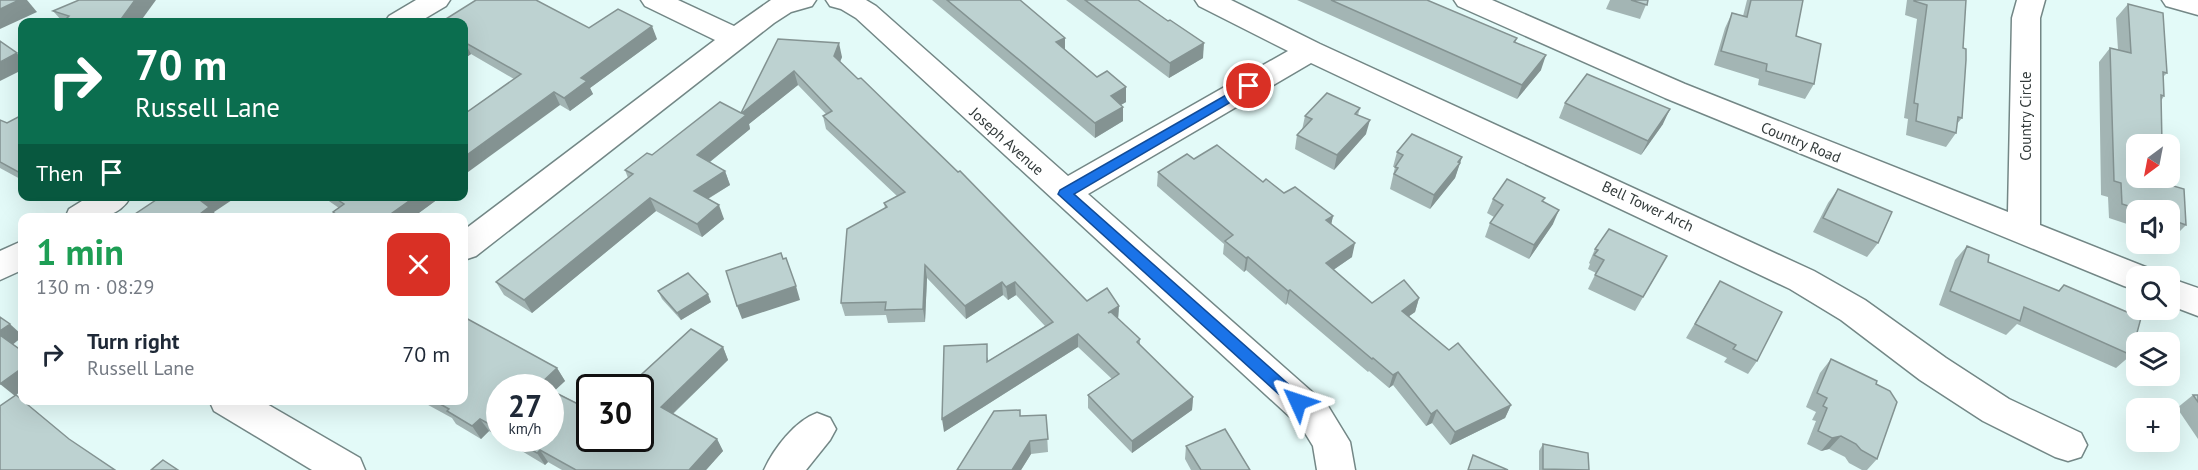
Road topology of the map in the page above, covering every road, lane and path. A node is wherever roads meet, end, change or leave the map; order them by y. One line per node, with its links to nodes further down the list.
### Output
1 (436, 0): 10 (street)
2 (656, 0): 11 (street)
3 (802, 0): 11 (street)
4 (840, 0): 13 (street, Joseph Avenue)
5 (1209, 0): 12 (street, Bell Tower Arch)
6 (1468, 0): 16 (street, Country Road)
7 (2031, 0): 16 (street, Country Circle)
8 (2176, 0): 9 (street)
9 (2198, 6)
10 (406, 18)
11 (737, 39): 17 (street)
12 (1310, 51): 13 (street); 23 (street, Bell Tower Arch)
13 (1064, 194): 26 (street, Joseph Avenue)
14 (107, 201): 15 (street)
15 (89, 213)
16 (2024, 232): 18 (street, Country Road)
17 (468, 244)
18 (2126, 273)
19 (2180, 295): 20 (street)
20 (2198, 302)
21 (247, 405): 24 (street)
22 (817, 429): 25 (street)
23 (2068, 446)
24 (346, 470)
25 (783, 470)
26 (1336, 470)

